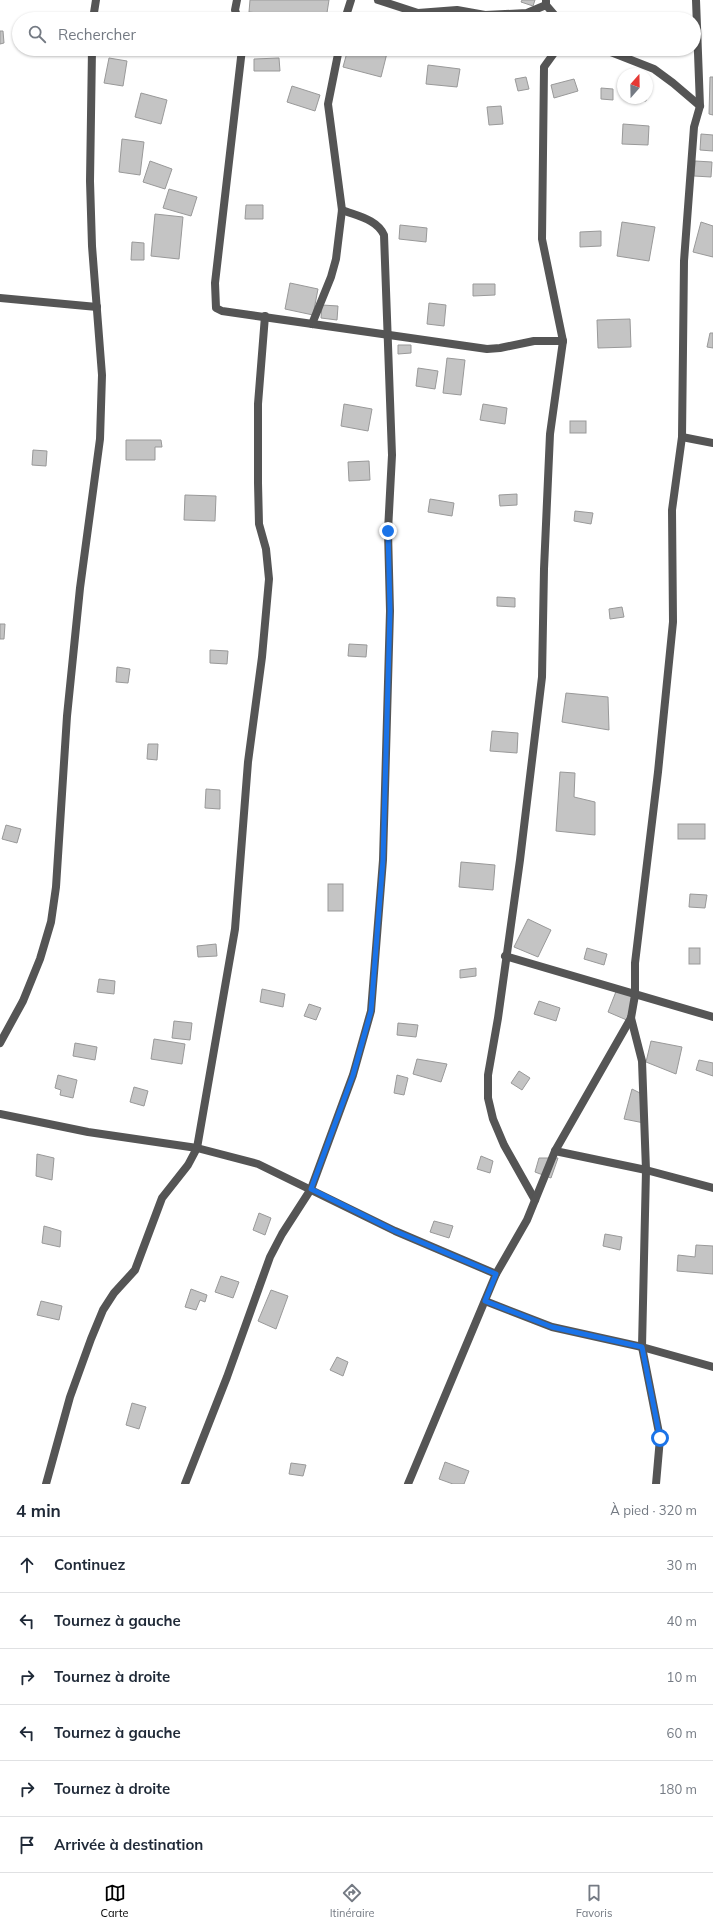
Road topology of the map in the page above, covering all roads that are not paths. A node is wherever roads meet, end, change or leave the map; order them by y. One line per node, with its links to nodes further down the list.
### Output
1 (96, 0): 7 (street)
2 (237, 0): 8 (street)
3 (351, 0): 9 (street)
4 (378, 0): 10 (street)
5 (696, 0): 15 (street)
6 (546, 2): 13 (street); 14 (street)
7 (95, 12)
8 (236, 12)
9 (347, 12)
10 (415, 12)
11 (431, 12): 12 (street)
12 (468, 12)
13 (530, 12)
14 (553, 12)
15 (696, 12)
16 (92, 56): 25 (street)
17 (241, 56): 26 (street)
18 (338, 56): 23 (street)
19 (552, 56): 29 (street)
20 (621, 56): 22 (street)
21 (698, 56): 22 (street)
22 (700, 106): 30 (street)
23 (342, 210): 27 (street); 28 (street)
24 (0, 298): 25 (street)
25 (97, 307): 36 (street)
26 (265, 316): 27 (street); 38 (street)
27 (312, 324): 28 (street)
28 (389, 336): 29 (street); 42 (street)
29 (563, 342): 32 (street)
30 (682, 438): 31 (street); 33 (street)
31 (713, 443)
32 (505, 956): 33 (street); 43 (street)
33 (635, 995): 34 (street); 35 (street)
34 (713, 1017)
35 (631, 1018): 39 (street); 40 (street)
36 (0, 1043)
37 (0, 1114): 38 (street)
38 (197, 1148): 42 (street); 48 (street)
39 (554, 1151): 40 (street); 43 (street)
40 (646, 1170): 41 (street); 46 (street)
41 (713, 1188)
42 (311, 1189): 44 (street); 49 (street)
43 (535, 1200): 44 (street)
44 (496, 1274): 45 (street)
45 (485, 1301): 46 (street); 50 (street)
46 (642, 1347): 47 (street); 51 (street)
47 (713, 1367)
48 (46, 1484)
49 (185, 1484)
50 (408, 1484)
51 (656, 1484)

